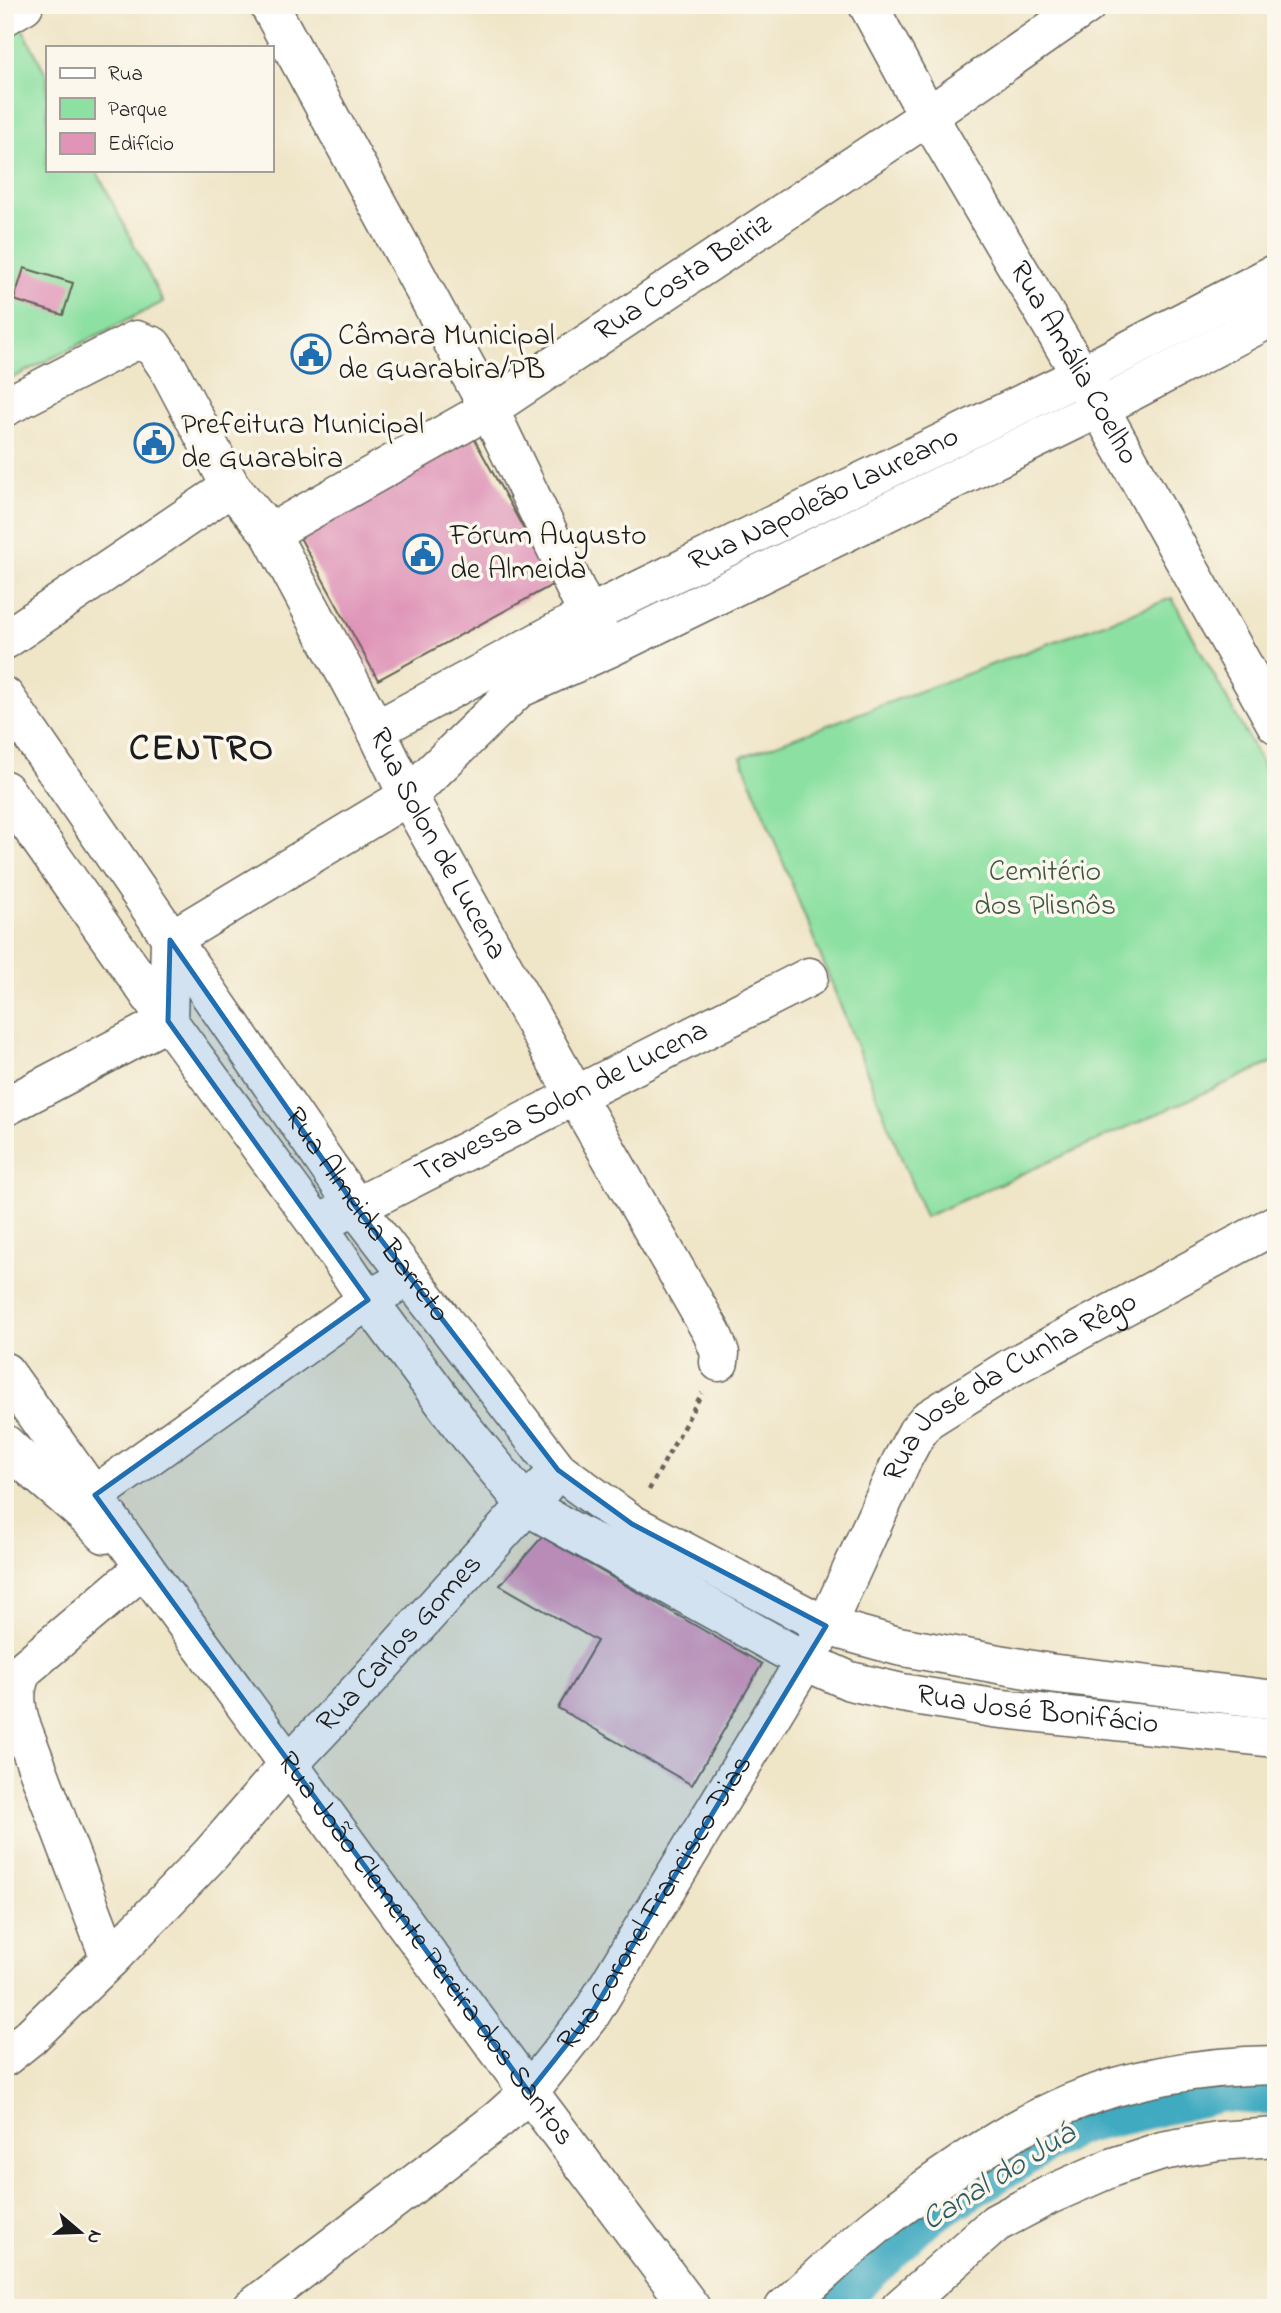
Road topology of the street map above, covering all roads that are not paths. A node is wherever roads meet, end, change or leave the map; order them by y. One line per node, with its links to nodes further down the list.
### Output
1 (24, 5): 5 (street)
2 (269, 5): 12 (street)
3 (868, 5): 6 (street, Rua Amália Coelho)
4 (1087, 5): 6 (street, Rua Costa Beiriz)
5 (5, 16)
6 (928, 116): 9 (street, Rua Amália Coelho); 12 (street, Rua Costa Beiriz)
7 (1276, 273): 9 (street, Rua Napoleão Laureano)
8 (1276, 315): 11 (street, Rua Napoleão Laureano)
9 (1081, 375): 11 (street, Rua Amália Coelho); 15 (street, Rua Napoleão Laureano)
10 (5, 407): 13 (street, Rua Solon de Lucena)
11 (1100, 408): 17 (street, Rua Napoleão Laureano); 19 (street, Rua Amália Coelho)
12 (489, 409): 14 (street, Rua Costa Beiriz); 15 (street)
13 (231, 487): 14 (street, Rua Solon de Lucena); 16 (street)
14 (270, 533): 20 (street, Rua Solon de Lucena)
15 (588, 615): 17 (street); 20 (street, Rua Napoleão Laureano)
16 (5, 639)
17 (608, 648): 22 (street, Rua Napoleão Laureano)
18 (5, 697): 23 (street, Rua Almeida Barreto)
19 (1276, 724)
20 (376, 730): 22 (street, Rua Solon de Lucena)
21 (5, 790): 25 (street, Rua Almeida Barreto)
22 (408, 796): 23 (street, Rua Napoleão Laureano); 26 (street, Rua Solon de Lucena)
23 (170, 940): 25 (street); 28 (street, Rua Almeida Barreto)
24 (808, 977): 26 (street, Travessa Solon de Lucena)
25 (168, 1021): 27 (street); 29 (street, Rua Almeida Barreto)
26 (575, 1095): 28 (street, Travessa Solon de Lucena); 33 (street, Rua Solon de Lucena)
27 (5, 1107)
28 (356, 1207): 29 (street, Travessa Solon de Lucena); 31 (street, Rua Almeida Barreto)
29 (316, 1223): 32 (street, Rua Almeida Barreto)
30 (1276, 1224): 40 (street, Rua José da Cunha Rêgo)
31 (411, 1276): 32 (street); 36 (street, Rua Almeida Barreto)
32 (368, 1300): 37 (street); 38 (street, Rua Almeida Barreto)
33 (719, 1362)
34 (5, 1372): 37 (street, Rua João Clemente Pereira dos Santos)
35 (5, 1444): 39 (street, Rua João Clemente Pereira dos Santos)
36 (558, 1470): 38 (street, Rua Carlos Gomes); 40 (street, Rua Almeida Barreto)
37 (95, 1495): 39 (street, Rua João Clemente Pereira dos Santos)
38 (527, 1506): 41 (street, Rua Almeida Barreto); 44 (street, Rua Carlos Gomes)
39 (151, 1579): 44 (street, Rua João Clemente Pereira dos Santos); 45 (street)
40 (826, 1626): 41 (street, Rua José da Cunha Rêgo); 42 (street, Rua José Bonifácio)
41 (805, 1661): 43 (street, Rua José Bonifácio); 48 (street, Rua Coronel Francisco Dias)
42 (1269, 1699): 43 (street)
43 (1267, 1737)
44 (289, 1764): 45 (street, Rua Carlos Gomes); 48 (street, Rua João Clemente Pereira dos Santos)
45 (110, 1959): 46 (street, Rua Carlos Gomes)
46 (5, 2057)
47 (1276, 2065): 52 (street)
48 (529, 2092): 50 (street, Rua Coronel Francisco Dias); 51 (street, Rua João Clemente Pereira dos Santos)
49 (1276, 2137): 53 (street)
50 (252, 2308)
51 (691, 2308)
52 (784, 2308)
53 (900, 2308)

